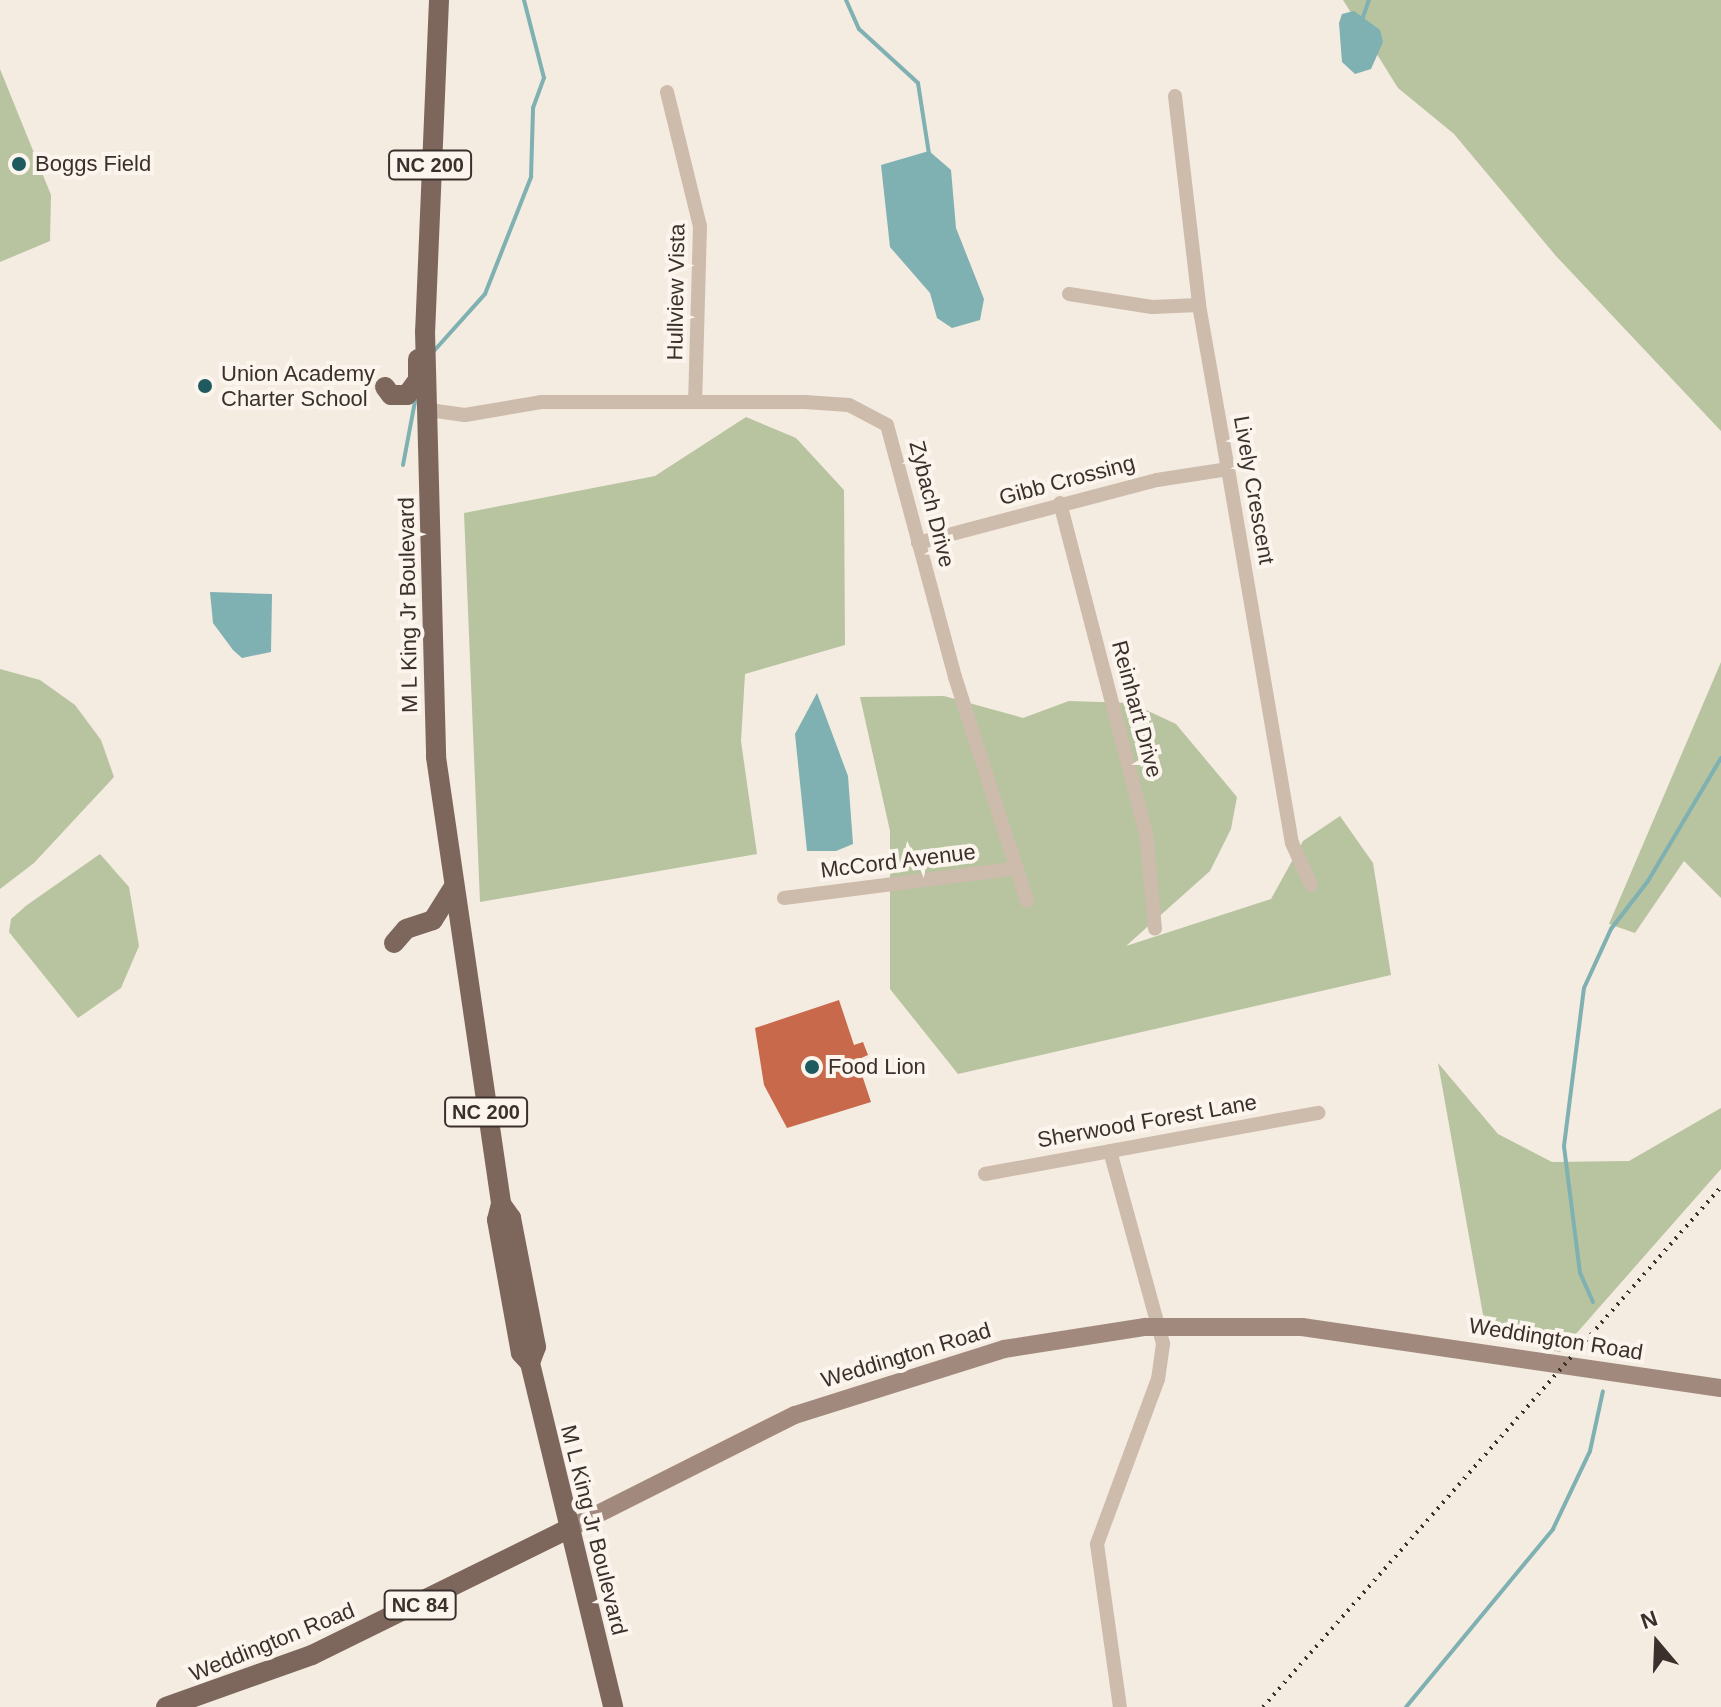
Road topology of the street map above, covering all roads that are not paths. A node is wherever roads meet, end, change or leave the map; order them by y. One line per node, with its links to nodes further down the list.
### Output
1 (439, 0): 4 (main road, M L King Jr Boulevard / NC 200)
2 (667, 92): 8 (street, Hullview Vista)
3 (1175, 96): 6 (street, Lively Crescent)
4 (431, 100): 7 (main road); 9 (main road, M L King Jr Boulevard / NC 200)
5 (1069, 294): 6 (street)
6 (1199, 305): 10 (street, Lively Crescent)
7 (385, 387)
8 (695, 401): 9 (street, Zybach Drive); 12 (street, Zybach Drive)
9 (429, 410): 15 (main road, M L King Jr Boulevard / NC 200)
10 (1228, 469): 11 (street, Gibb Crossing); 14 (street, Lively Crescent)
11 (1060, 503): 12 (street, Gibb Crossing); 18 (street, Reinhart Drive)
12 (918, 543): 13 (street, Zybach Drive)
13 (1017, 868): 16 (street, McCord Avenue); 17 (street, Zybach Drive)
14 (1311, 885)
15 (452, 890): 19 (main road); 25 (main road, M L King Jr Boulevard / NC 200)
16 (784, 898)
17 (1027, 901)
18 (1155, 929)
19 (394, 943)
20 (1318, 1113): 21 (street, Sherwood Forest Lane)
21 (1110, 1151): 22 (street, Sherwood Forest Lane); 23 (street)
22 (985, 1174)
23 (1156, 1326): 24 (main road, Weddington Road); 25 (main road, Weddington Road); 28 (street)
24 (1721, 1388)
25 (566, 1530): 26 (main road, Weddington Road / NC 84); 27 (main road, M L King Jr Boulevard / NC 200)
26 (166, 1707)
27 (613, 1707)
28 (1120, 1707)

